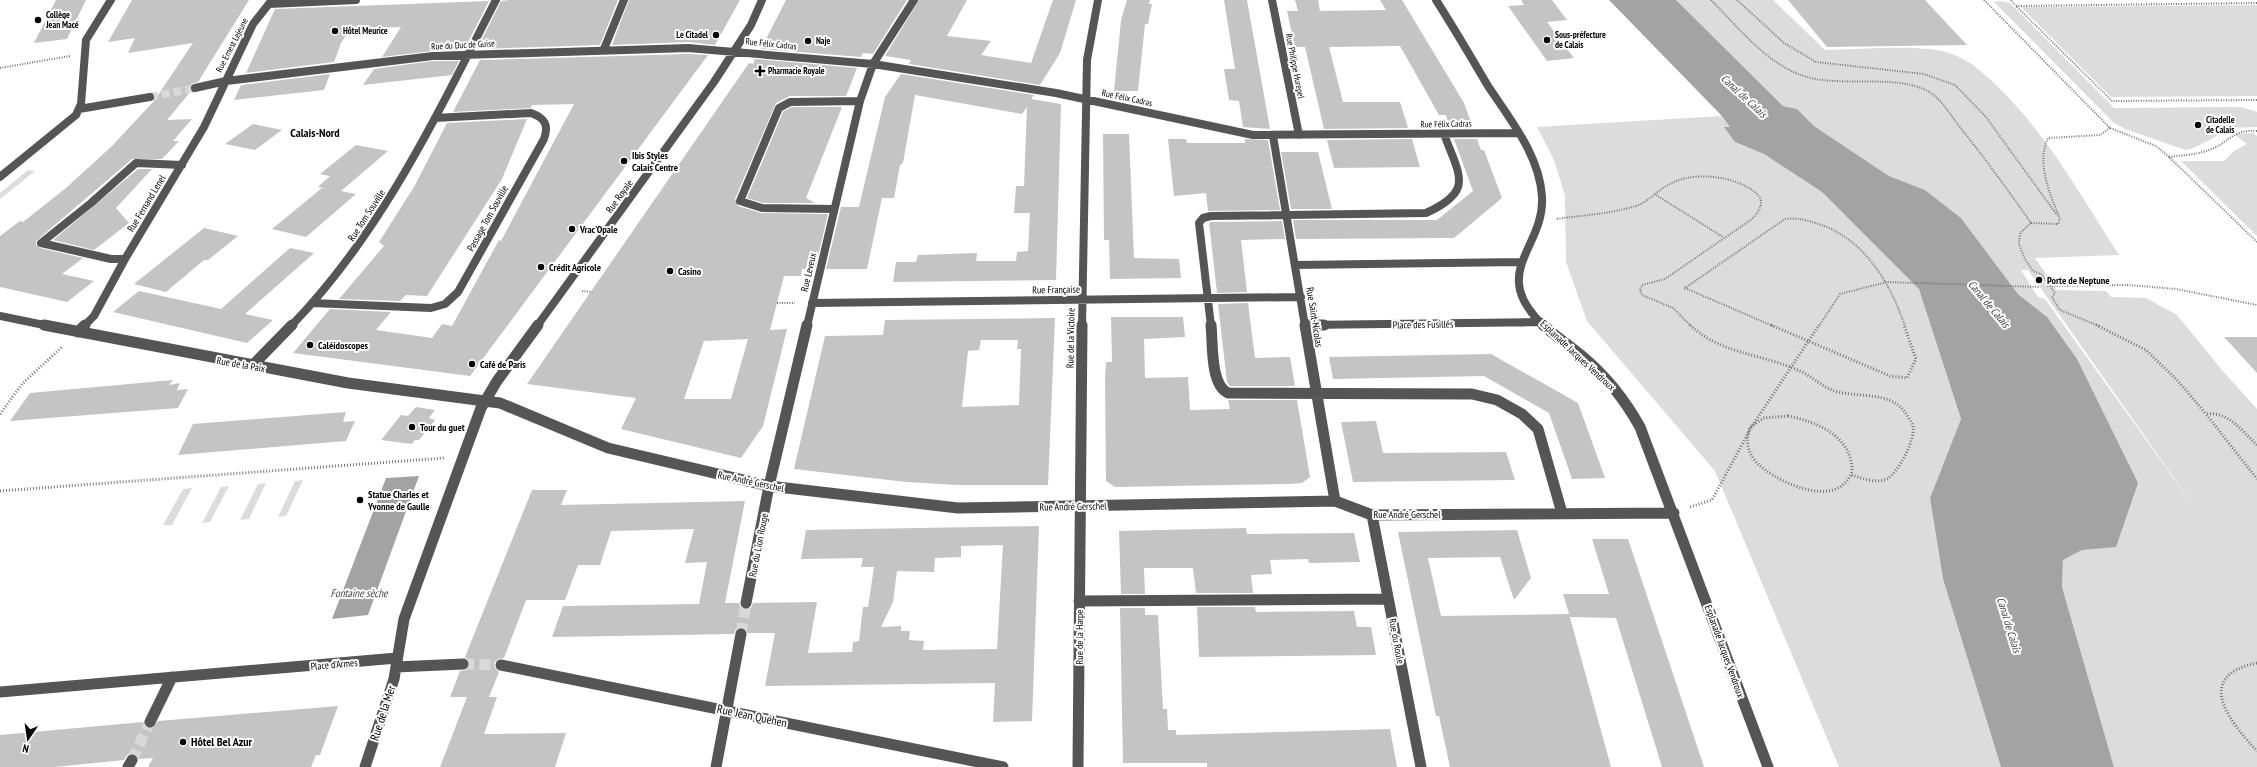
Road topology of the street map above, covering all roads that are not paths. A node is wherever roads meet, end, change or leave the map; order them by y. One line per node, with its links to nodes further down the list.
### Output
1 (111, 0): 20 (street)
2 (356, 0): 10 (street)
3 (496, 0): 13 (street, Rue Tom Souville)
4 (624, 0): 11 (street)
5 (762, 0): 12 (street, Rue Royale)
6 (914, 0): 14 (street, Rue Leveux)
7 (1098, 0): 18 (street, Rue de la Victoire)
8 (1272, 0): 24 (street, Rue Philippe Hurepel)
9 (1436, 0): 22 (street, Esplanade Jacques Vendroux)
10 (271, 2): 15 (street, Rue Ernest Lejeune)
11 (604, 49): 12 (street, Rue du Duc de Guise); 13 (street, Rue du Duc de Guise)
12 (734, 51): 14 (street, Rue Félix Cadras); 44 (street, Rue Royale)
13 (468, 54): 15 (street, Rue du Duc de Guise); 21 (street, Rue Tom Souville)
14 (873, 64): 18 (street, Rue Félix Cadras); 19 (street, Rue Leveux)
15 (226, 81): 16 (street, Rue du Duc de Guise); 26 (street, Rue Fernand Lenel)
16 (195, 88)
17 (150, 97): 20 (street)
18 (1085, 98): 25 (street, Rue Félix Cadras); 35 (street, Rue de la Victoire)
19 (860, 101): 28 (street, Rue Leveux); 28 (street)
20 (79, 109): 27 (street)
21 (435, 118): 36 (street, Rue Tom Souville); 36 (street, Passage Tom Souville)
22 (1518, 133): 23 (street, Rue Félix Cadras); 31 (street, Esplanade Jacques Vendroux)
23 (1444, 134): 24 (street, Rue Félix Cadras); 29 (street)
24 (1299, 135): 25 (street, Rue Félix Cadras)
25 (1273, 136): 29 (street, Rue Saint-Nicolas)
26 (182, 165): 30 (street, Rue Fernand Lenel); 30 (street)
27 (0, 177)
28 (834, 209): 37 (street, Rue Leveux)
29 (1287, 215): 32 (street, Rue Saint-Nicolas); 33 (street)
30 (125, 259): 41 (street, Rue Fernand Lenel)
31 (1520, 262): 32 (street); 39 (street, Esplanade Jacques Vendroux)
32 (1295, 265): 34 (street, Rue Saint-Nicolas)
33 (1209, 298): 34 (street, Rue Française); 35 (street, Rue Française); 43 (street)
34 (1301, 298): 40 (street, Rue Saint-Nicolas)
35 (1081, 300): 37 (street, Rue Française); 47 (street, Rue de la Victoire)
36 (312, 303): 42 (street, Rue Tom Souville)
37 (812, 303): 45 (street, Rue Leveux)
38 (0, 316): 41 (street, Rue de la Paix)
39 (1542, 322): 40 (street, Place des Fusillés); 49 (street, Esplanade Jacques Vendroux)
40 (1305, 325): 43 (street, Rue Saint-Nicolas)
41 (78, 332): 42 (street, Rue de la Paix)
42 (252, 366): 44 (street, Rue de la Paix)
43 (1316, 392): 46 (street, Rue Saint-Nicolas); 48 (street)
44 (485, 400): 45 (street, Rue André Gerschel); 55 (street)
45 (769, 486): 47 (street, Rue André Gerschel); 53 (street, Rue du Lion Rouge)
46 (1335, 501): 47 (street, Rue André Gerschel); 50 (street, Rue André Gerschel)
47 (1079, 506): 52 (street, Rue de la Harpe)
48 (1562, 513): 49 (street, Rue André Gerschel); 50 (street, Rue André Gerschel)
49 (1674, 513): 67 (street, Esplanade Jacques Vendroux)
50 (1372, 515): 51 (street, Rue du Roule)
51 (1388, 599): 52 (street); 66 (street, Rue du Roule)
52 (1079, 601): 65 (street, Rue de la Harpe)
53 (746, 603)
54 (741, 634): 60 (street)
55 (396, 662): 56 (street); 58 (street, Place d'Armes); 62 (street, Rue de la Mer)
56 (463, 664)
57 (501, 665): 60 (street, Rue Jean Quéhen)
58 (172, 677): 59 (street, Place d'Armes); 61 (street)
59 (0, 692)
60 (726, 710): 63 (street); 64 (street, Rue Jean Quéhen)
61 (150, 722)
62 (365, 767)
63 (716, 767)
64 (1003, 767)
65 (1078, 767)
66 (1421, 767)
67 (1768, 767)

